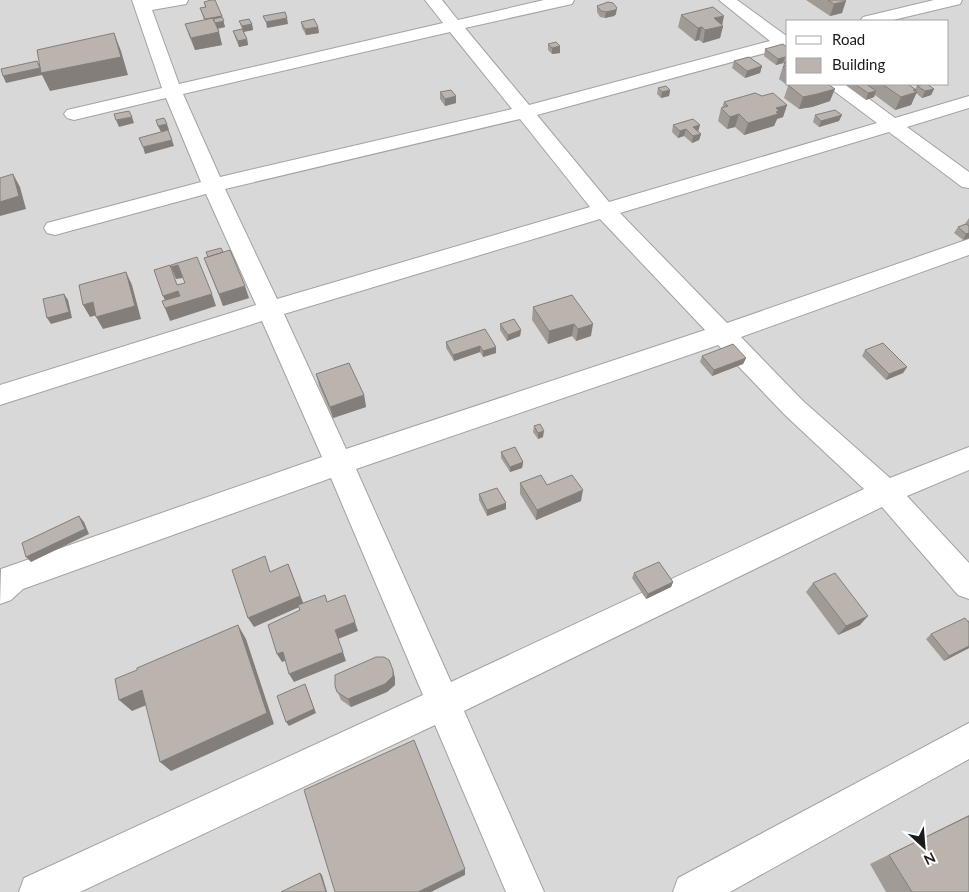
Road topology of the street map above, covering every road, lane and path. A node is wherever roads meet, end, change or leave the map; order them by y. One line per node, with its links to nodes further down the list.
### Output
1 (180, 0): 6 (street)
2 (433, 0): 8 (street)
3 (566, 0): 8 (street)
4 (727, 0): 9 (street)
5 (954, 0): 7 (street)
6 (142, 4): 11 (street)
7 (873, 20)
8 (455, 26): 11 (street); 13 (street)
9 (786, 44): 13 (street)
10 (838, 85): 15 (street)
11 (174, 92): 14 (street); 17 (street)
12 (969, 102): 15 (street)
13 (525, 112): 17 (street); 18 (street)
14 (74, 114)
15 (892, 124): 16 (street); 18 (street)
16 (969, 182)
17 (213, 185): 19 (street); 21 (street)
18 (603, 209): 21 (street); 22 (street)
19 (55, 228)
20 (969, 247): 22 (street)
21 (269, 310): 23 (street); 25 (street)
22 (722, 334): 25 (street); 26 (street)
23 (0, 394)
24 (969, 458): 26 (street)
25 (339, 463): 28 (street); 29 (street)
26 (886, 492): 27 (street); 29 (street)
27 (969, 585)
28 (0, 590)
29 (444, 703): 31 (street); 32 (street)
30 (969, 740): 33 (street)
31 (38, 892)
32 (525, 892)
33 (692, 892)

